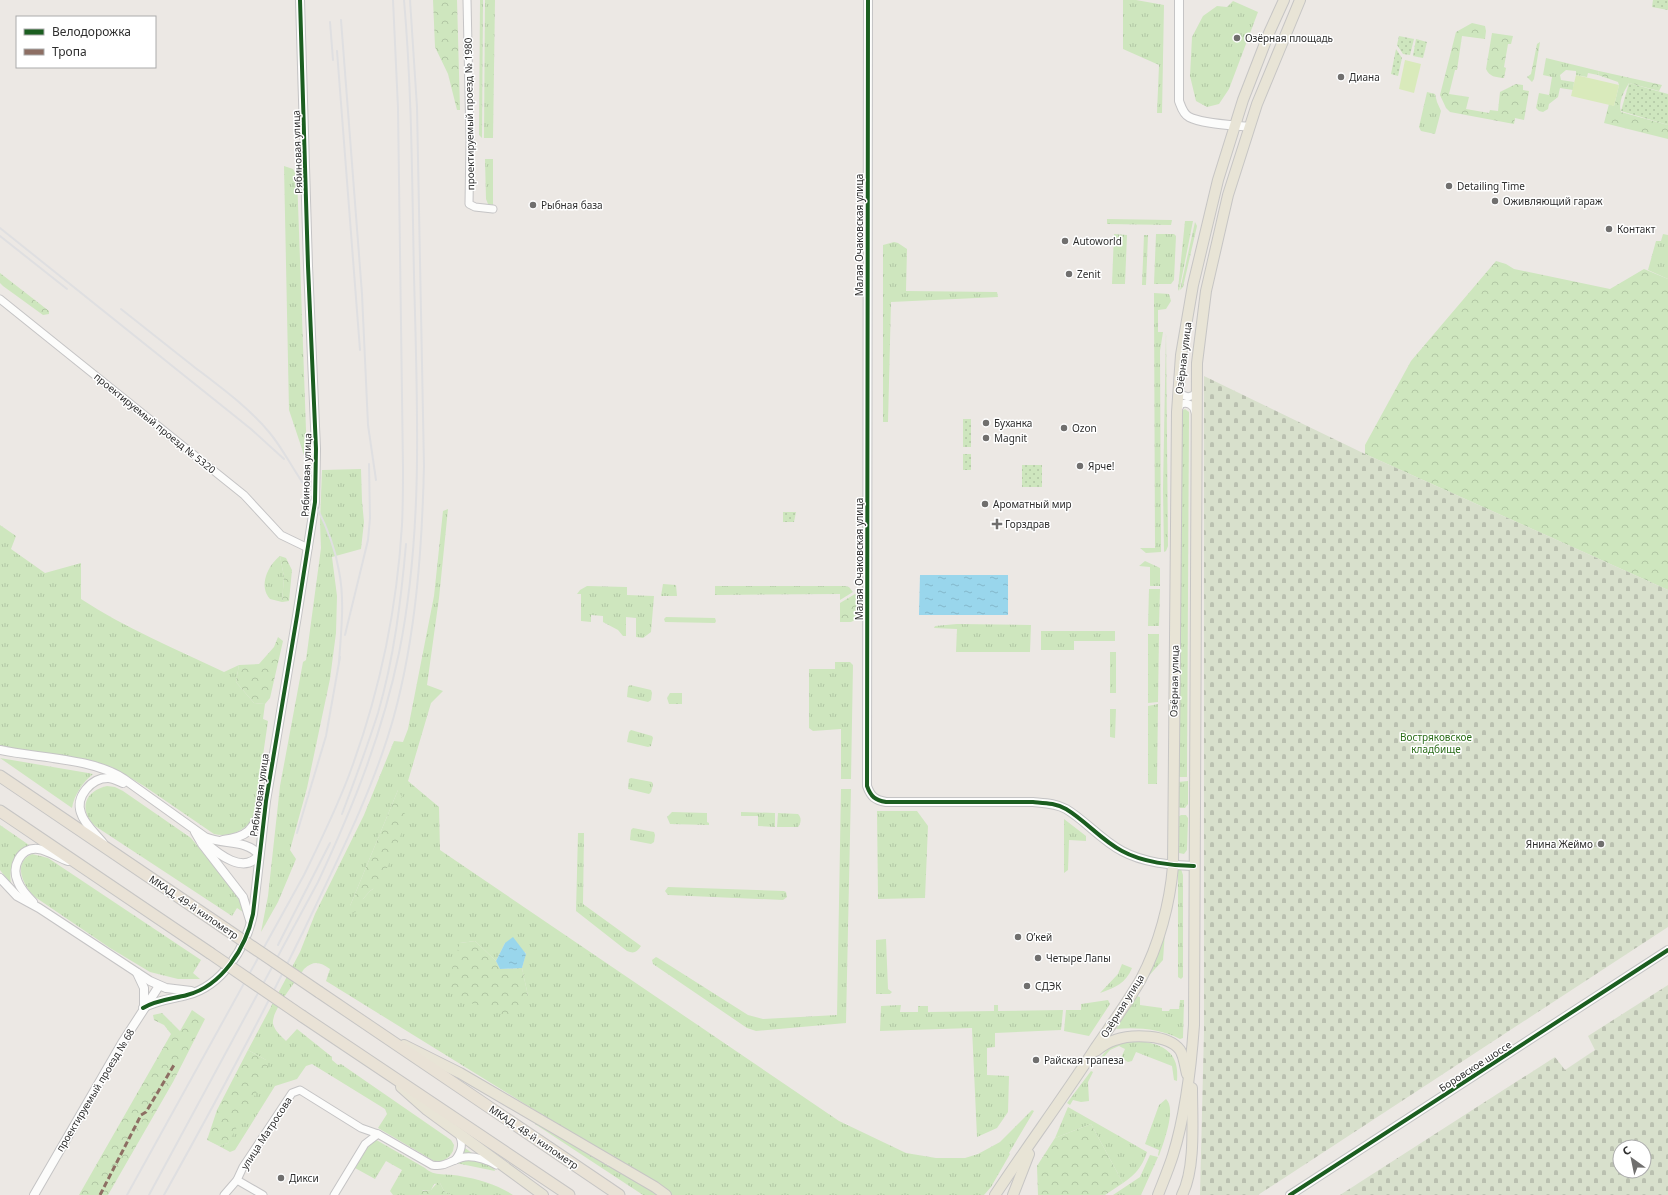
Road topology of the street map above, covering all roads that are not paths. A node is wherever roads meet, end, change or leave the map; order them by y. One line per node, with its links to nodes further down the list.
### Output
1 (300, 0): 15 (street, Рябиновая улица)
2 (467, 0): 9 (street, проектируемый проезд № 1980)
3 (868, 0): 26 (street, Малая Очаковская улица)
4 (1179, 0): 7 (street)
5 (1284, 0): 7 (main road, Озёрная улица)
6 (1300, 0): 8 (main road, Озёрная улица)
7 (1234, 125): 8 (street); 11 (main road, Озёрная улица)
8 (1249, 131): 12 (main road, Озёрная улица)
9 (493, 209)
10 (0, 298): 15 (street, проектируемый проезд № 5320)
11 (1179, 388): 12 (street); 13 (main road, Озёрная улица)
12 (1196, 389): 14 (main road, Озёрная улица)
13 (1177, 412): 14 (street); 26 (main road, Озёрная улица)
14 (1196, 412): 27 (main road, Озёрная улица)
15 (308, 548): 19 (street, Рябиновая улица)
16 (0, 750): 18 (street)
17 (0, 776): 24 (highway, МКАД, 49-й километр)
18 (135, 788): 21 (street); 24 (street)
19 (266, 801): 23 (street); 25 (street, Рябиновая улица)
20 (0, 811): 28 (highway)
21 (187, 825): 22 (street); 23 (street)
22 (195, 832): 25 (street); 31 (street)
23 (214, 840): 25 (street)
24 (108, 848): 37 (highway, МКАД, 49-й километр, bridge)
25 (259, 855): 31 (street, Рябиновая улица)
26 (1173, 866): 27 (street, Малая Очаковская улица); 38 (main road, Озёрная улица)
27 (1194, 866): 39 (main road, Озёрная улица)
28 (88, 870): 30 (street); 40 (highway, bridge)
29 (0, 878): 30 (street)
30 (40, 908): 33 (street)
31 (251, 924): 35 (street, Рябиновая улица)
32 (1668, 950): 61 (street, Боровское шоссе)
33 (137, 973): 34 (street); 36 (street)
34 (158, 986): 35 (street); 36 (street, проектируемый проезд № 68)
35 (200, 989): 36 (street, Рябиновая улица)
36 (143, 1008): 51 (street, проектируемый проезд № 68)
37 (383, 1035): 42 (highway, МКАД, 49-й километр); 58 (main road)
38 (1089, 1059): 41 (main road); 45 (main road, Озёрная улица)
39 (1192, 1061): 41 (main road, Озёрная улица); 50 (main road)
40 (385, 1073): 43 (main road); 56 (highway)
41 (1188, 1078): 60 (main road, Озёрная улица)
42 (448, 1079): 57 (highway, МКАД, 48-й километр)
43 (458, 1133): 46 (street); 47 (main road)
44 (378, 1134): 46 (street); 48 (street, улица Матросова); 54 (street)
45 (1036, 1137): 49 (main road, Озёрная улица); 59 (main road)
46 (456, 1160): 47 (street)
47 (505, 1168): 55 (main road)
48 (238, 1180): 52 (street, улица Матросова); 53 (street)
49 (996, 1193)
50 (1185, 1193)
51 (34, 1195)
52 (224, 1195)
53 (263, 1195)
54 (334, 1195)
55 (543, 1195)
56 (569, 1195)
57 (619, 1195)
58 (666, 1195)
59 (1013, 1195)
60 (1158, 1195)
61 (1290, 1195)

